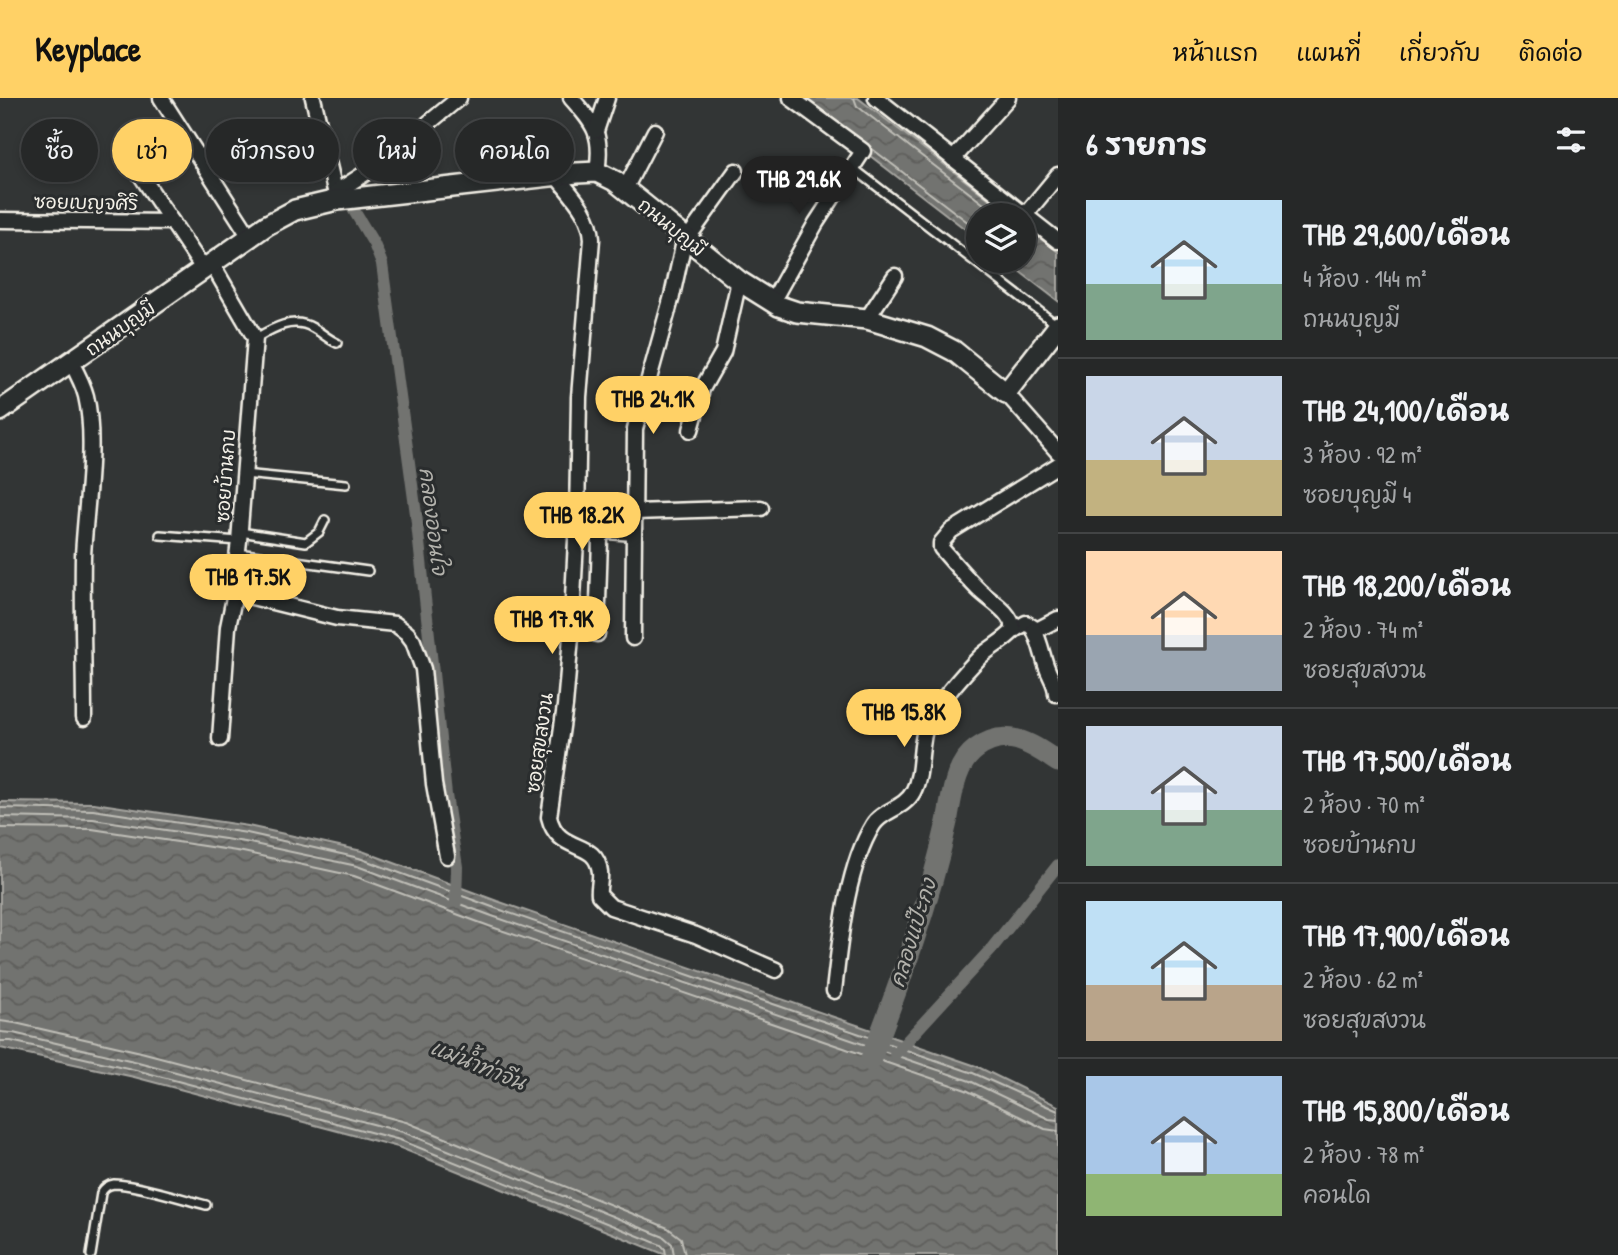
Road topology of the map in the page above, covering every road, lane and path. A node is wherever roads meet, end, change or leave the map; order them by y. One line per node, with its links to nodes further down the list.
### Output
1 (161, 98): 27 (street)
2 (313, 98): 21 (street)
3 (459, 98): 21 (street)
4 (571, 98): 9 (street)
5 (607, 98): 9 (street)
6 (791, 98): 12 (street)
7 (1008, 98): 11 (street)
8 (884, 100): 11 (street)
9 (596, 131): 14 (street)
10 (655, 131): 20 (street)
11 (953, 159): 22 (street)
12 (852, 167): 33 (street); 35 (lane)
13 (736, 171): 28 (street)
14 (597, 172): 15 (street, ถนนบุญมี); 20 (street, ถนนบุญมี)
15 (574, 175)
16 (1058, 175): 23 (street)
17 (145, 182): 25 (street, ซอยเบญจศิริ)
18 (499, 182): 21 (street, ถนนบุญมี)
19 (561, 182): 63 (street, ซอยสุขสงวน)
20 (625, 189): 28 (street, ถนนบุญมี)
21 (337, 196): 27 (street, ถนนบุญมี)
22 (1010, 203)
23 (1035, 203)
24 (0, 220): 25 (street, ซอยเบญจศิริ)
25 (172, 222): 30 (street, ซอยเบญจศิริ)
26 (1036, 224): 29 (street)
27 (250, 237): 30 (street, ถนนบุญมี)
28 (686, 238): 32 (street, ถนนบุญมี); 47 (street)
29 (1058, 241)
30 (208, 267): 36 (street); 38 (street, ถนนบุญมี)
31 (895, 276): 34 (street)
32 (740, 281): 33 (street, ถนนบุญมี); 41 (street)
33 (772, 302): 34 (street, ถนนบุญมี)
34 (867, 319): 39 (street, ถนนบุญมี)
35 (1058, 326): 39 (street)
36 (255, 338): 37 (lane); 44 (street, ซอยบ้านกบ)
37 (337, 344)
38 (71, 362): 40 (street, ถนนบุญมี); 60 (street)
39 (1006, 393): 42 (street, ถนนบุญมี)
40 (0, 411)
41 (691, 430)
42 (1058, 452)
43 (1058, 465): 55 (street)
44 (244, 474): 45 (lane); 51 (street, ซอยบ้านกบ)
45 (346, 484)
46 (761, 508): 47 (street)
47 (634, 512): 49 (street)
48 (325, 520): 51 (lane)
49 (634, 533): 57 (street); 58 (street)
50 (160, 535): 51 (lane)
51 (239, 542): 52 (lane); 53 (street, ซอยบ้านกบ)
52 (368, 571)
53 (236, 588): 61 (street, ซอยบ้านกบ); 62 (street)
54 (1058, 619): 56 (street)
55 (1013, 630): 56 (street); 64 (street)
56 (1034, 630): 59 (street)
57 (597, 634)
58 (634, 638)
59 (1056, 694)
60 (84, 718)
61 (220, 739)
62 (447, 856)
63 (776, 970)
64 (834, 991)
65 (206, 1205): 66 (lane)
66 (91, 1255)

